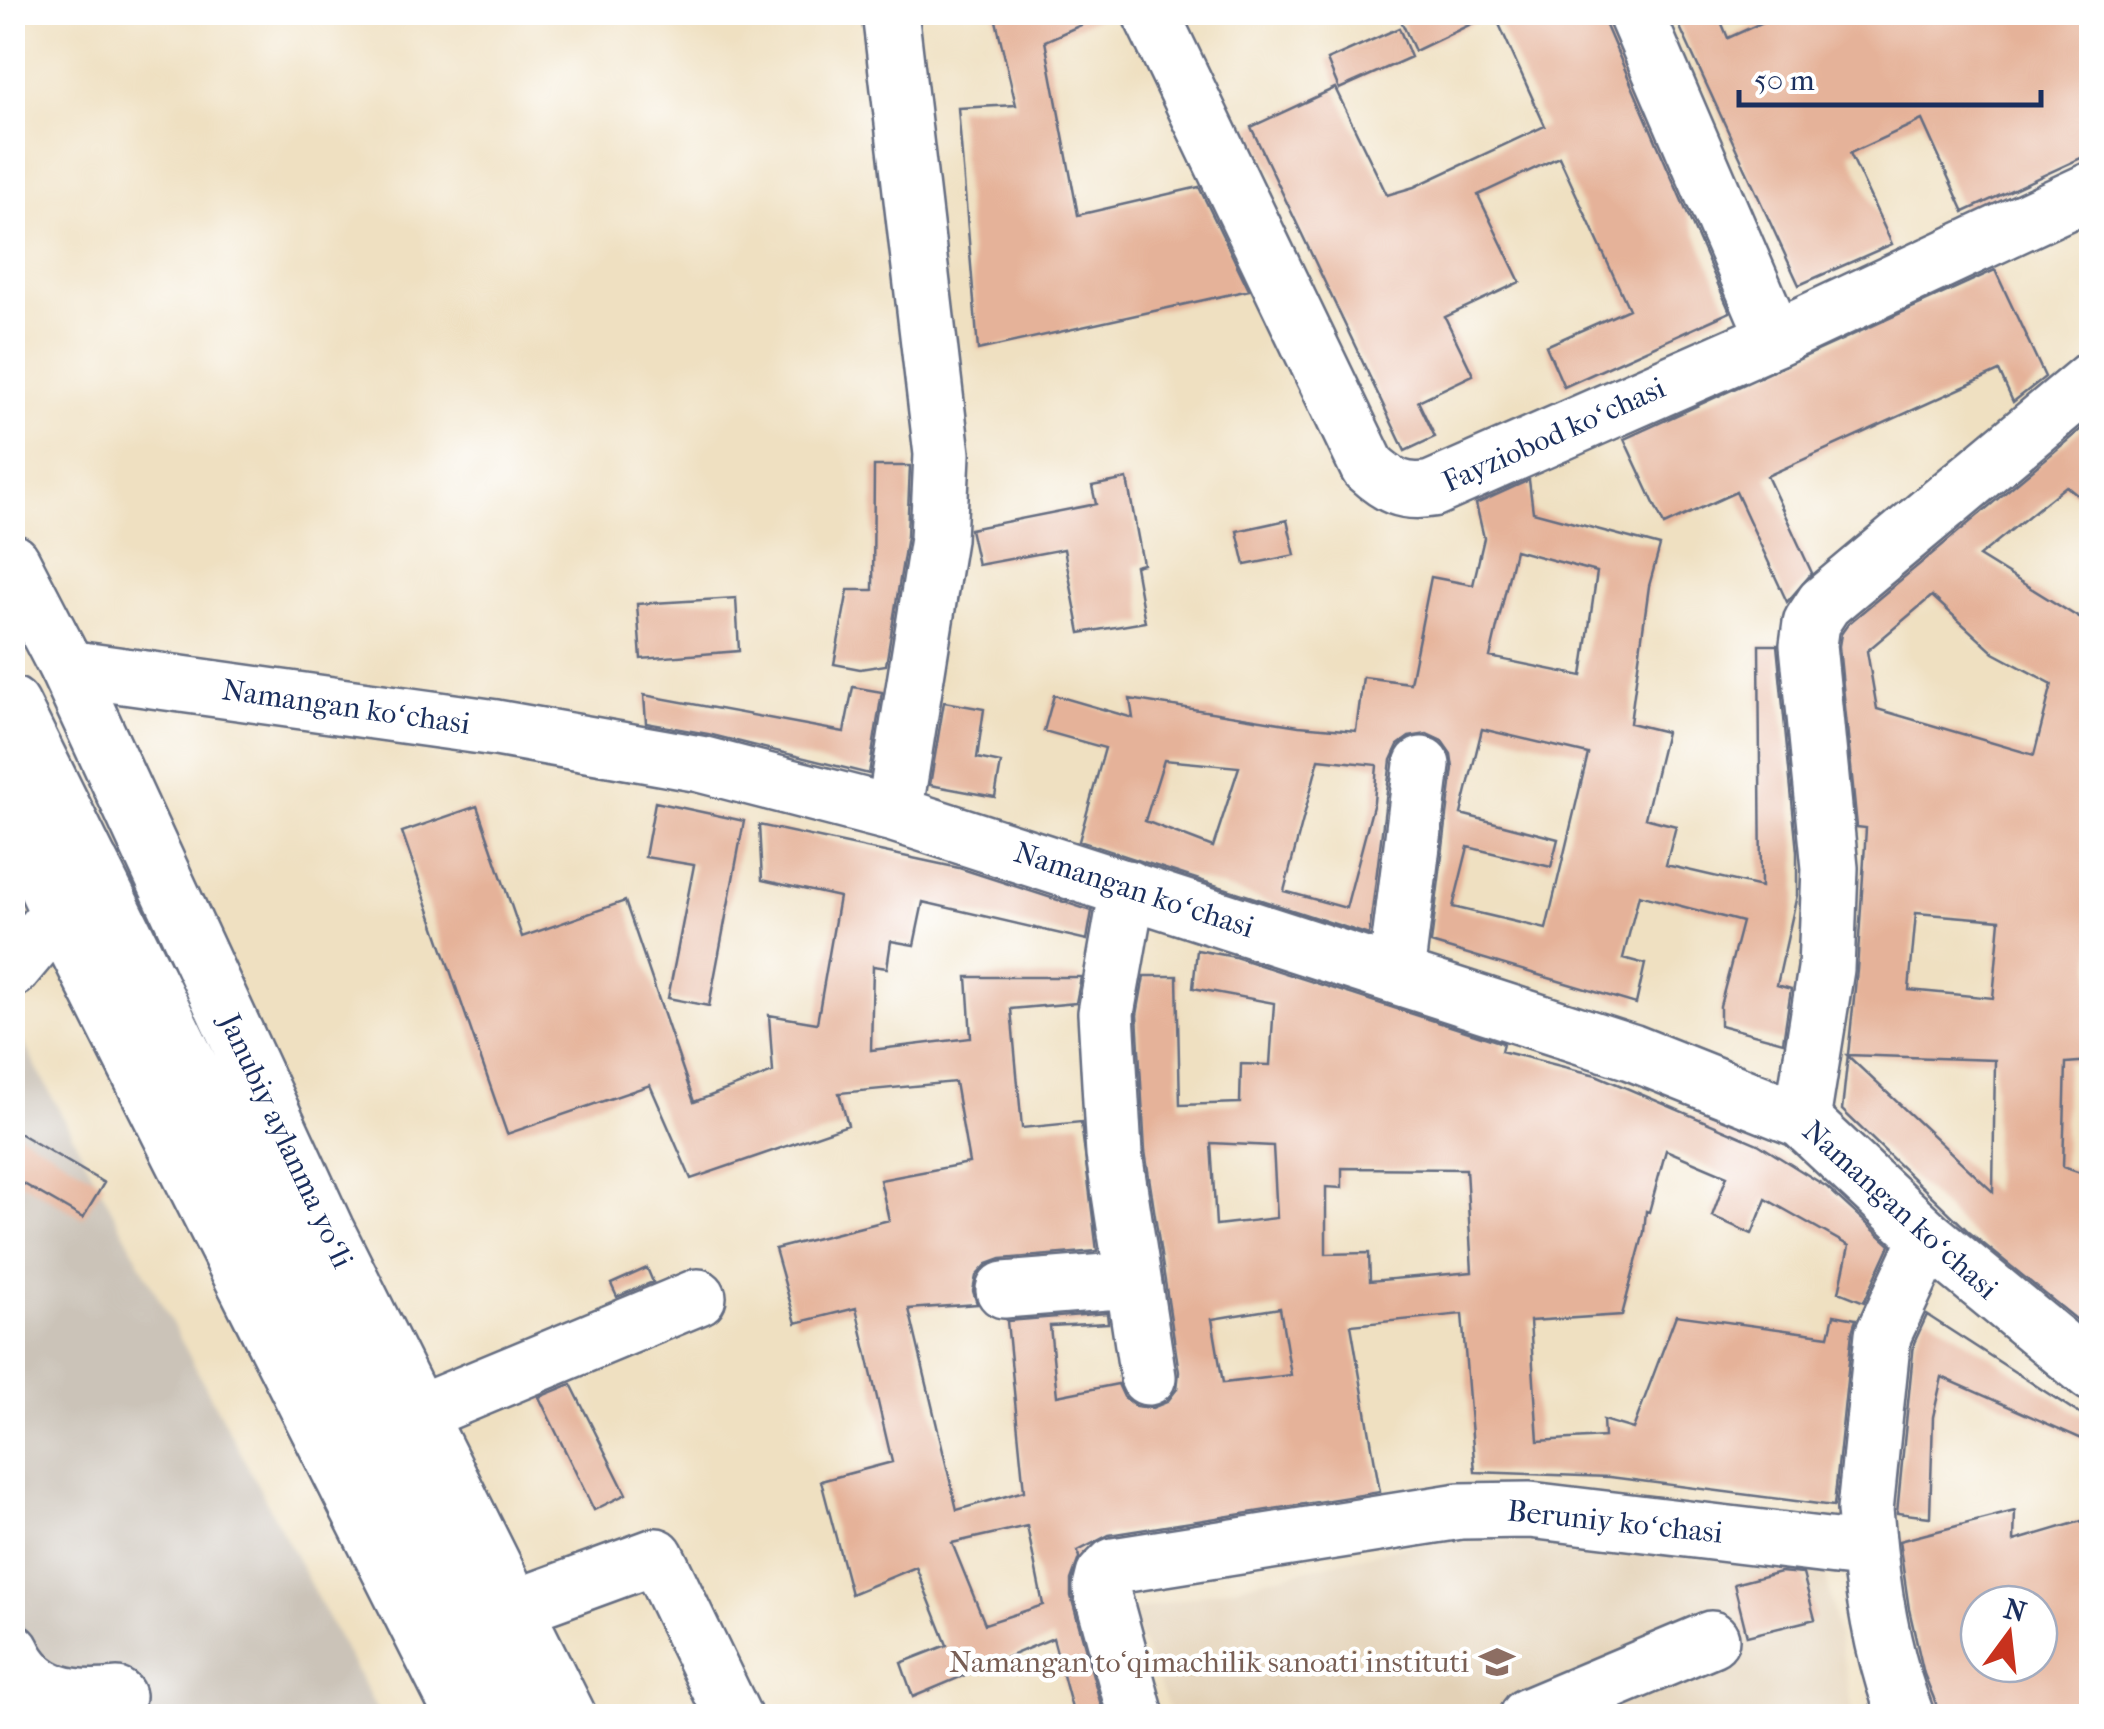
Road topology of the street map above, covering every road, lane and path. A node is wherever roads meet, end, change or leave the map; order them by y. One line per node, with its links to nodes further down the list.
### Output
1 (890, 12): 12 (main road)
2 (1150, 12): 5 (main road, Fayziobod koʻchasi)
3 (1635, 12): 5 (main road)
4 (2092, 190): 5 (main road, Fayziobod koʻchasi)
5 (1775, 338)
6 (2092, 379): 18 (main road)
7 (12, 562): 8 (main road, Janubiy aylanma yoʻli)
8 (67, 668): 12 (main road, Namangan koʻchasi); 25 (main road, Janubiy aylanma yoʻli)
9 (12, 705): 13 (main road, Janubiy aylanma yoʻli)
10 (1422, 765): 17 (main road)
11 (12, 814): 15 (main road)
12 (894, 814): 14 (main road, Namangan koʻchasi)
13 (92, 866): 15 (main road); 32 (main road, Janubiy aylanma yoʻli)
14 (1128, 888): 17 (main road, Namangan koʻchasi); 20 (main road)
15 (59, 913): 16 (main road); 31 (main road)
16 (12, 969)
17 (1396, 974): 18 (main road, Namangan koʻchasi)
18 (1802, 1120): 19 (main road, Namangan koʻchasi)
19 (1928, 1238): 23 (main road, Namangan koʻchasi); 26 (main road)
20 (1131, 1280): 21 (main road); 24 (main road)
21 (1004, 1290)
22 (698, 1297): 25 (main road)
23 (2092, 1374)
24 (1148, 1377)
25 (417, 1414): 27 (main road, Janubiy aylanma yoʻli)
26 (1869, 1551): 35 (main road, Beruniy koʻchasi); 37 (main road)
27 (514, 1608): 33 (main road, Janubiy aylanma yoʻli); 34 (main road)
28 (1710, 1638): 36 (main road)
29 (12, 1651): 30 (main road)
30 (117, 1696)
31 (463, 1716)
32 (510, 1716)
33 (568, 1716)
34 (732, 1716)
35 (1136, 1716)
36 (1528, 1716)
37 (1906, 1716)

